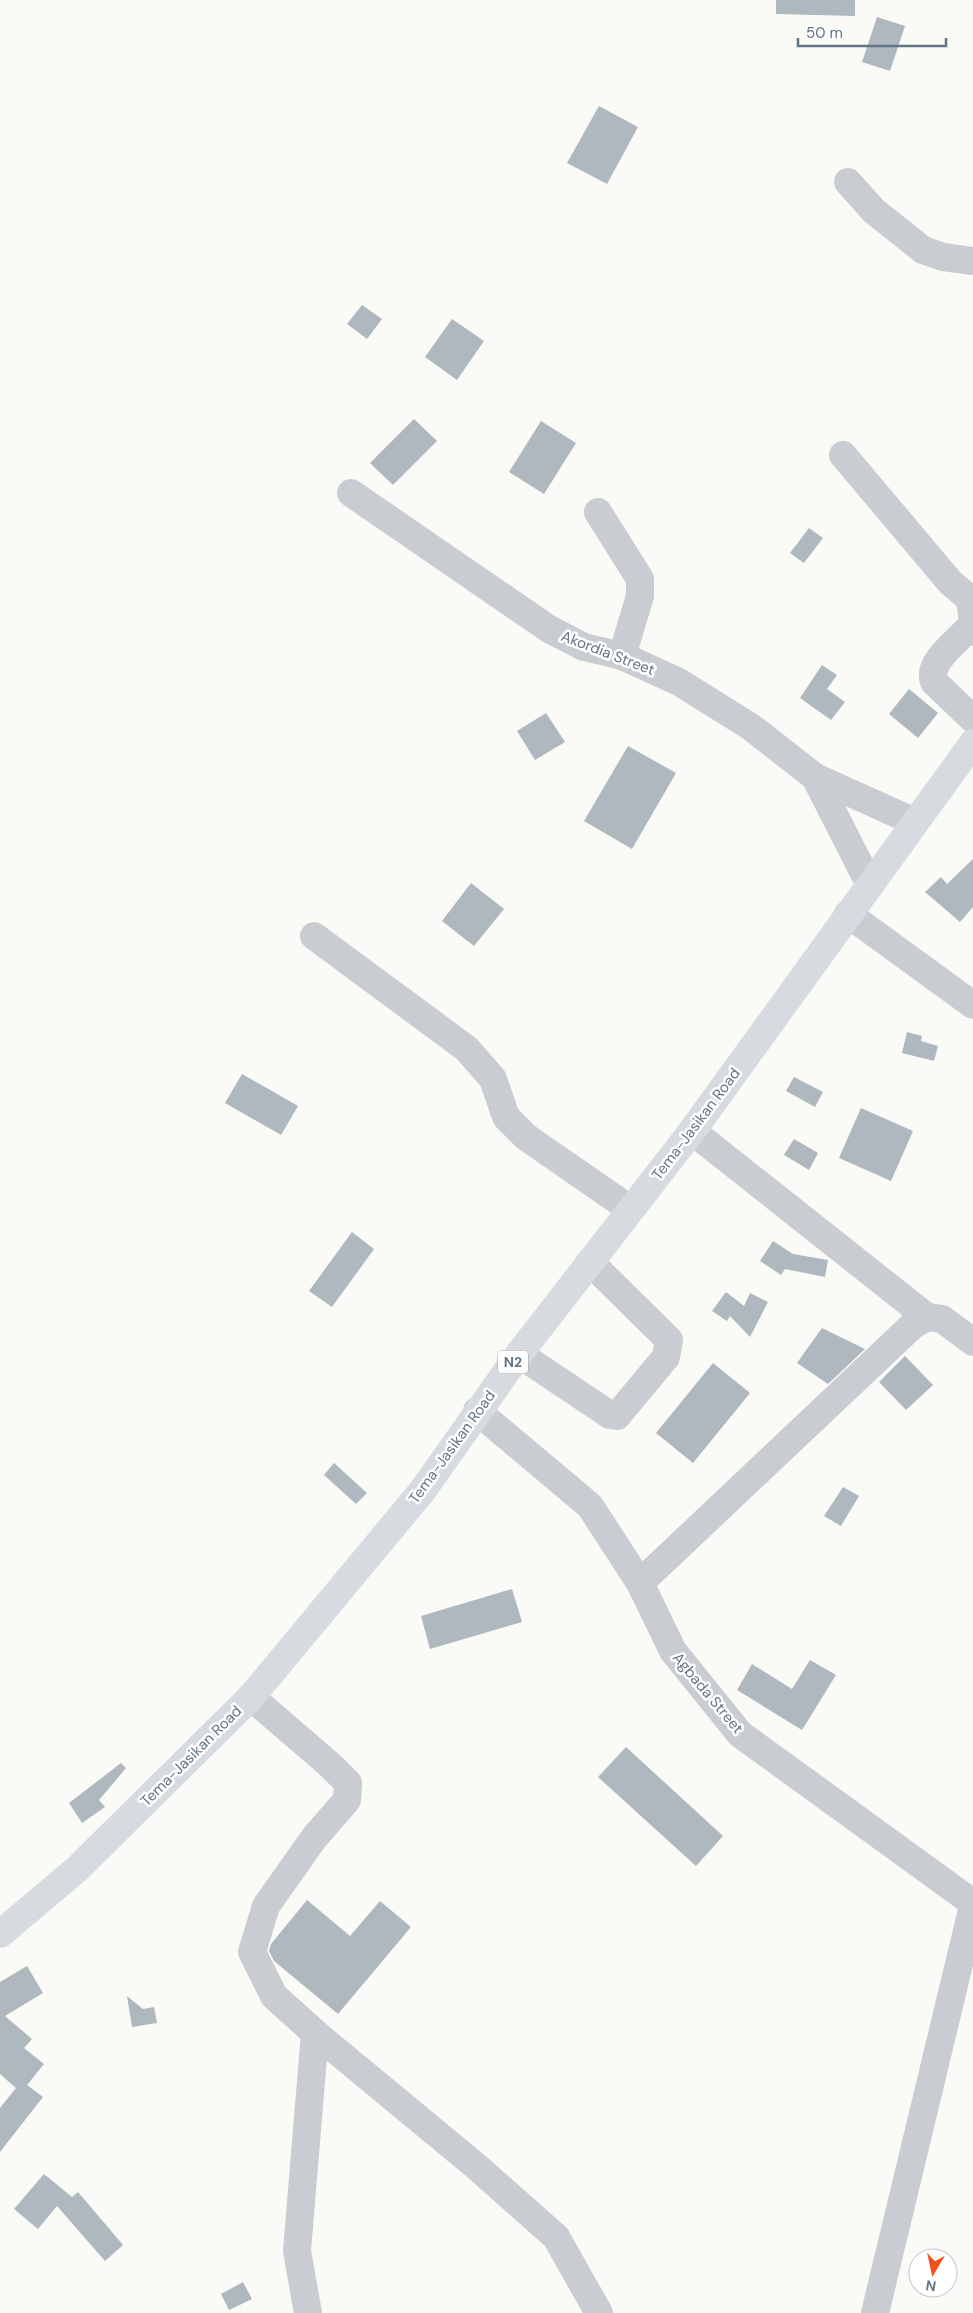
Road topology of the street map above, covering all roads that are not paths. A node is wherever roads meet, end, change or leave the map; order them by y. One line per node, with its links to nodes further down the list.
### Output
1 (848, 182): 2 (street)
2 (973, 261)
3 (843, 455): 6 (street)
4 (352, 494): 8 (street, Akordia Street)
5 (598, 512): 8 (street)
6 (973, 623)
7 (973, 632): 9 (street)
8 (622, 656): 11 (street, Akordia Street)
9 (973, 719)
10 (973, 743): 12 (highway, Tema-Jasikan Road / N2)
11 (815, 777): 12 (street); 13 (street, Akordia Street)
12 (915, 822): 13 (highway, Tema-Jasikan Road / N2)
13 (870, 885): 14 (highway, Tema-Jasikan Road / N2)
14 (848, 914): 16 (street); 17 (highway, Tema-Jasikan Road / N2)
15 (314, 936): 18 (street)
16 (973, 1005)
17 (692, 1131): 18 (highway, Tema-Jasikan Road / N2); 20 (street)
18 (630, 1209): 19 (highway, Tema-Jasikan Road / N2)
19 (590, 1262): 22 (highway, Tema-Jasikan Road / N2); 22 (street)
20 (927, 1317): 21 (street); 24 (street)
21 (973, 1342)
22 (518, 1354): 23 (highway, Tema-Jasikan Road / N2)
23 (477, 1411): 24 (street, Agbada Street); 25 (highway, Tema-Jasikan Road / N2)
24 (640, 1583): 26 (street, Agbada Street)
25 (251, 1697): 27 (highway, Tema-Jasikan Road / N2); 28 (street)
26 (973, 1905): 31 (street)
27 (0, 1934)
28 (315, 2034): 29 (street); 30 (street)
29 (308, 2313)
30 (599, 2313)
31 (875, 2313)

